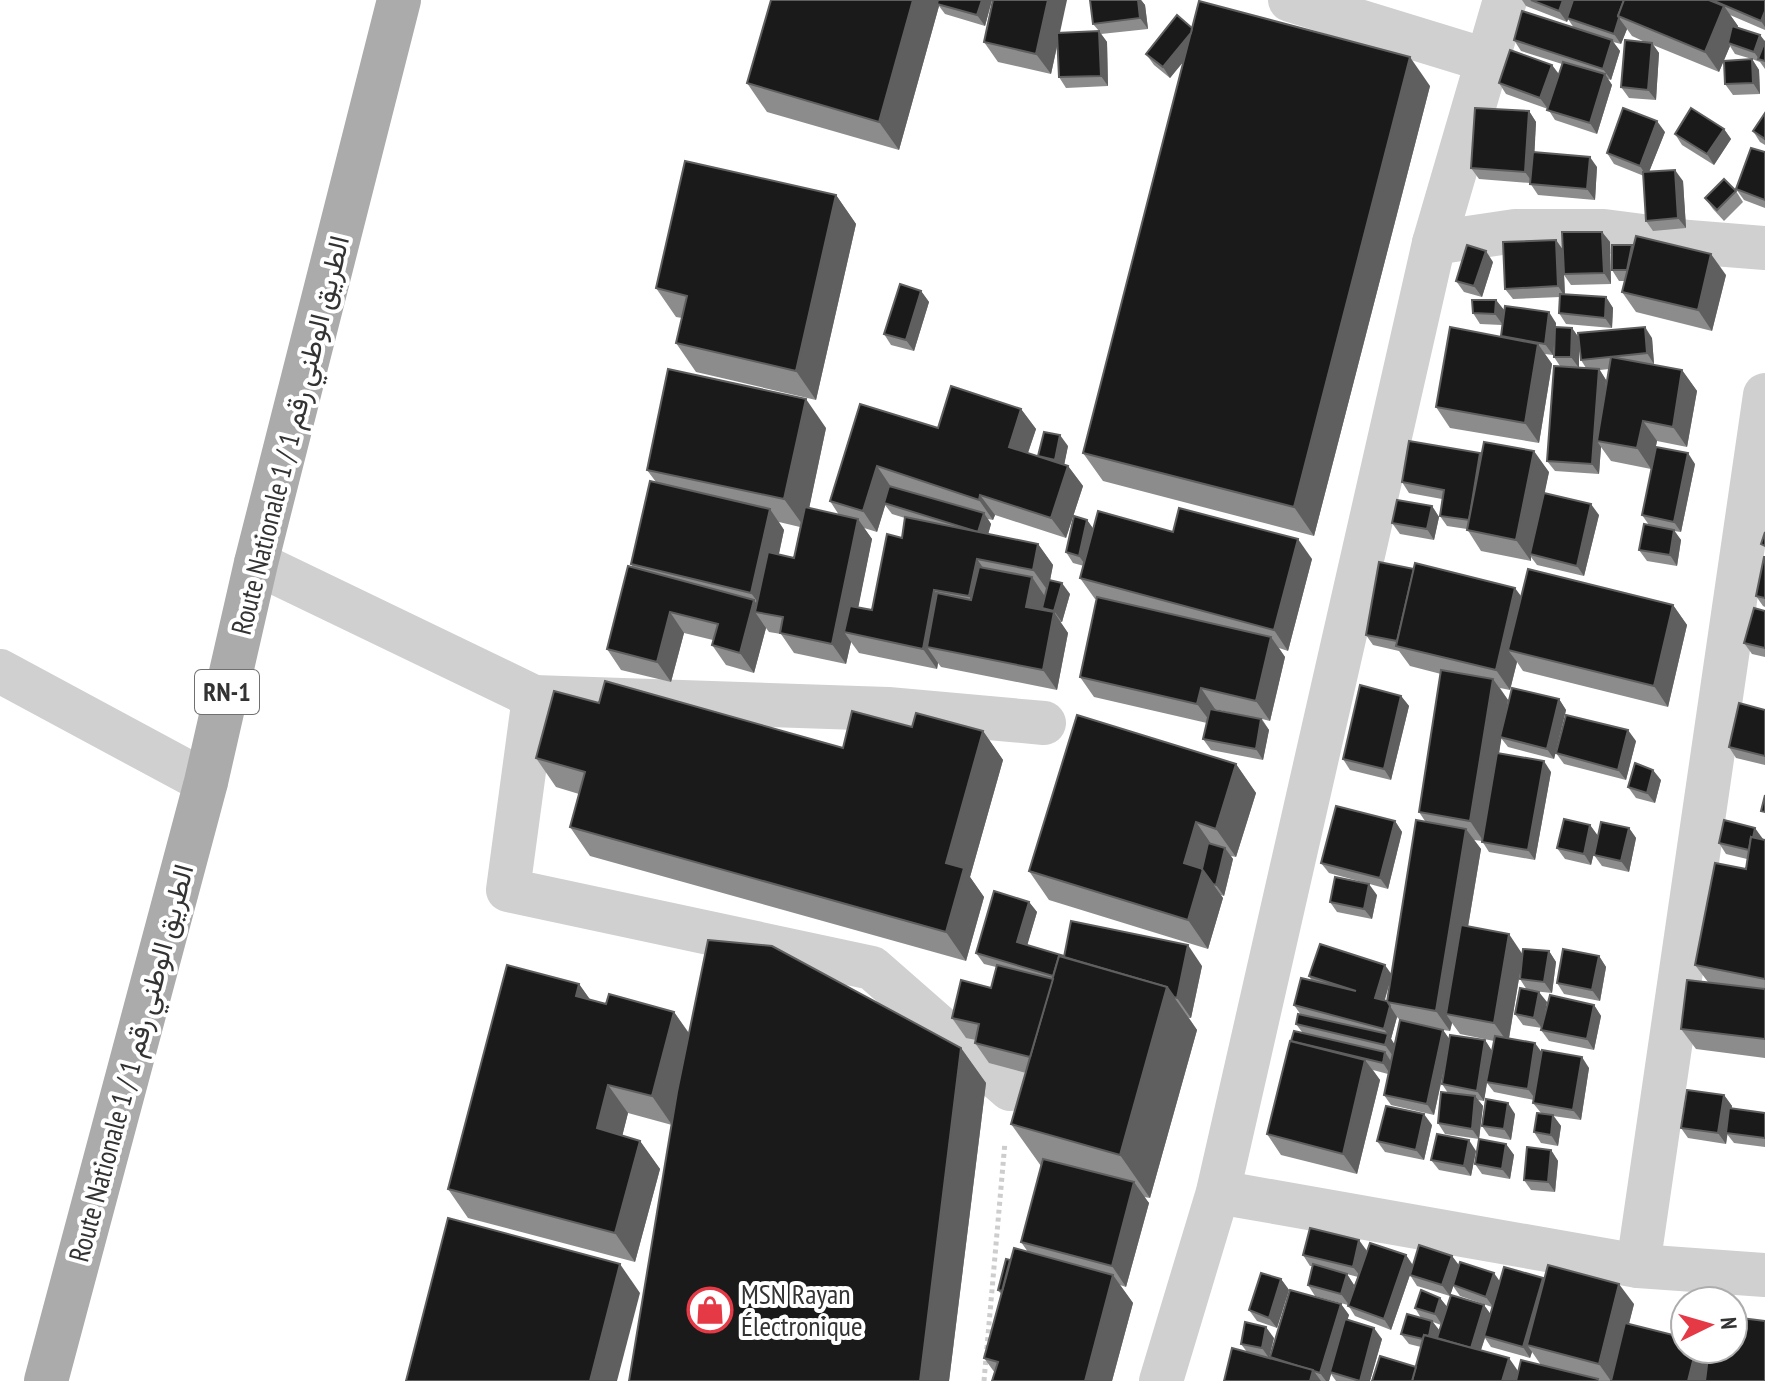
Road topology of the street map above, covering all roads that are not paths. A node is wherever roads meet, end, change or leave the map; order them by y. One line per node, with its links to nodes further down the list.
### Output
1 (399, 0): 8 (main road, Route Nationale 1 / الطريق الوطني رقم 1 / RN-1)
2 (1290, 0): 4 (street)
3 (1505, 0): 4 (street)
4 (1489, 61): 5 (street)
5 (1434, 243): 6 (street); 14 (street)
6 (1765, 248)
7 (1765, 395): 15 (street)
8 (256, 563): 10 (street); 12 (main road, Route Nationale 1 / الطريق الوطني رقم 1 / RN-1)
9 (0, 671): 12 (street)
10 (534, 697): 11 (street); 13 (street)
11 (1044, 723)
12 (206, 782): 17 (main road, Route Nationale 1 / الطريق الوطني رقم 1 / RN-1)
13 (1010, 1089)
14 (1218, 1192): 15 (street); 18 (street)
15 (1638, 1266): 16 (street)
16 (1765, 1275)
17 (46, 1381)
18 (1161, 1381)

